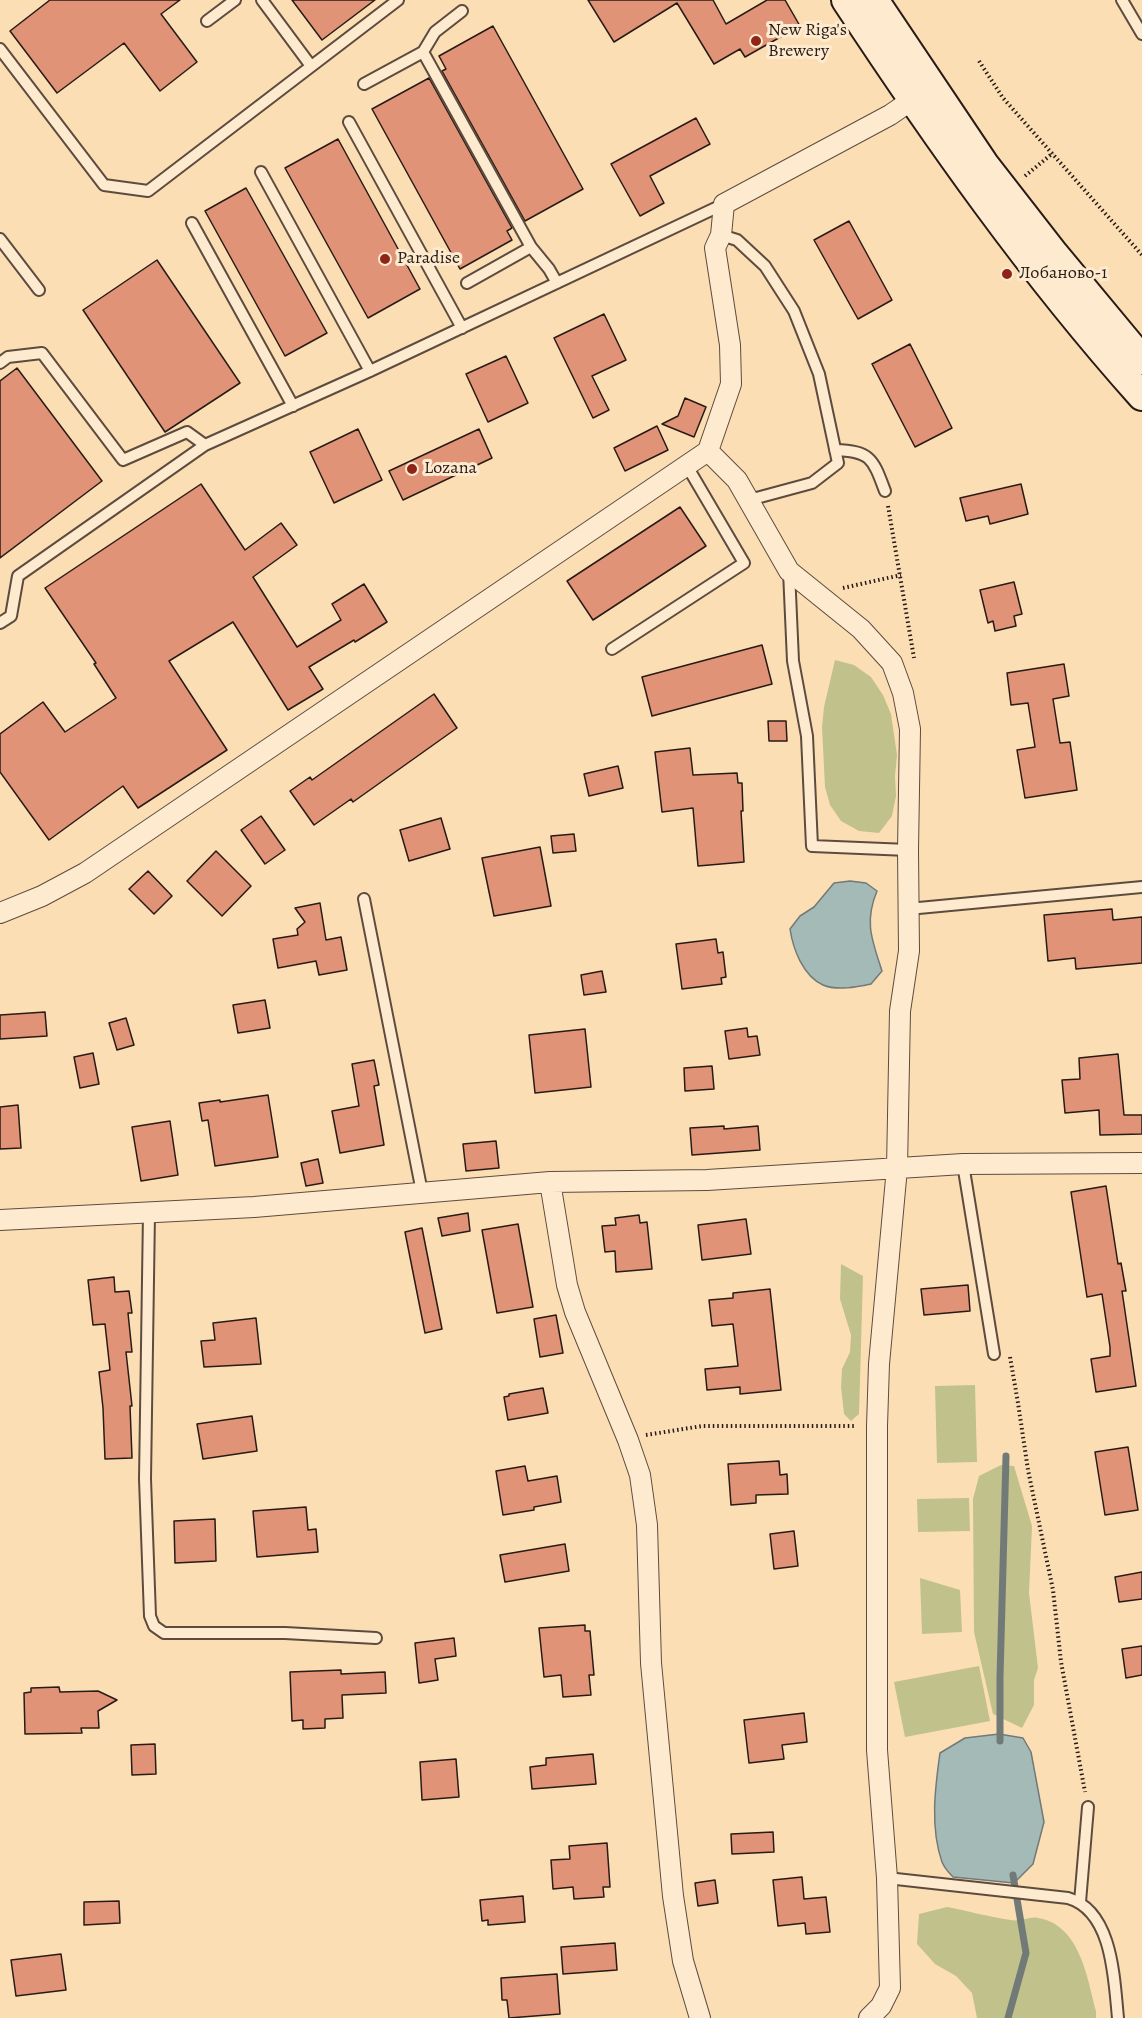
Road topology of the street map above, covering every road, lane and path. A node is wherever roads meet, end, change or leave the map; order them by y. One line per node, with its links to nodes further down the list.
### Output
1 (235, 0): 8 (lane)
2 (262, 0): 13 (lane)
3 (398, 0): 13 (lane)
4 (846, 0): 15 (main road)
5 (874, 0): 15 (main road)
6 (1122, 0): 9 (lane)
7 (462, 11): 11 (lane)
8 (207, 21)
9 (1142, 34)
10 (0, 49): 13 (lane)
11 (423, 51): 14 (lane); 24 (lane)
12 (979, 62): 17 (path)
13 (311, 66)
14 (364, 84)
15 (921, 93): 20 (street); 30 (main road); 33 (main road)
16 (349, 122): 29 (lane)
17 (1053, 153): 19 (path); 25 (path)
18 (261, 172): 32 (lane)
19 (1018, 182)
20 (724, 204): 22 (street); 27 (lane)
21 (192, 223): 34 (lane)
22 (721, 235): 36 (lane); 37 (street)
23 (0, 239): 28 (lane)
24 (531, 247): 26 (lane); 27 (lane)
25 (1142, 255)
26 (466, 283)
27 (557, 283): 29 (lane)
28 (39, 290)
29 (462, 328): 32 (lane)
30 (1142, 360)
31 (0, 363): 35 (lane)
32 (370, 371): 34 (lane)
33 (1142, 396)
34 (293, 406): 35 (lane)
35 (205, 445): 44 (lane)
36 (835, 450): 39 (lane); 40 (lane)
37 (708, 451): 38 (street); 40 (street)
38 (687, 466): 45 (lane); 51 (street)
39 (885, 491): 42 (path)
40 (749, 501): 41 (street)
41 (789, 571): 43 (street); 47 (lane)
42 (901, 575): 43 (path); 46 (path)
43 (827, 602): 47 (street)
44 (1, 622)
45 (612, 649)
46 (915, 666)
47 (908, 850): 50 (street)
48 (1142, 887): 50 (lane)
49 (364, 899): 56 (lane)
50 (908, 909): 54 (street)
51 (0, 913)
52 (1142, 1163): 53 (street)
53 (963, 1164): 54 (street); 59 (lane)
54 (897, 1168): 55 (street); 60 (street)
55 (550, 1182): 56 (street); 61 (street)
56 (422, 1192): 57 (street)
57 (149, 1213): 58 (street); 62 (lane)
58 (0, 1220)
59 (994, 1354): 63 (path)
60 (877, 1426): 61 (path); 64 (street)
61 (628, 1440): 66 (street)
62 (376, 1638)
63 (1088, 1807): 65 (lane)
64 (887, 1878): 65 (lane); 67 (street)
65 (1080, 1902): 68 (lane)
66 (700, 2018)
67 (869, 2018)
68 (1119, 2018)

